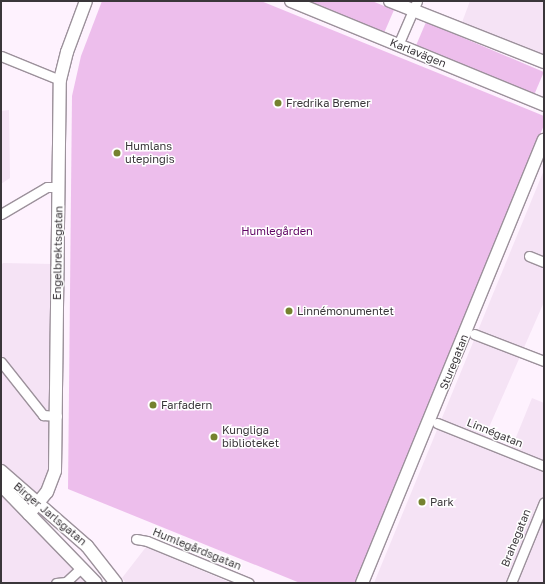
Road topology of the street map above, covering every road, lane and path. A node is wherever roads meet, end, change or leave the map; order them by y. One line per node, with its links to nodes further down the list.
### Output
1 (86, 1): 8 (street, Engelbrektsgatan)
2 (291, 1): 5 (street, Karlavägen)
3 (390, 1): 4 (street)
4 (415, 6): 5 (street); 7 (street)
5 (398, 45): 9 (street, Karlavägen)
6 (1, 56): 8 (street)
7 (544, 62)
8 (60, 80): 12 (street, Engelbrektsgatan)
9 (544, 105)
10 (544, 140): 34 (street, Sturegatan)
11 (544, 159): 16 (street, Sturegatan)
12 (58, 187): 13 (street); 19 (street, Engelbrektsgatan)
13 (1, 214)
14 (529, 256): 15 (street)
15 (544, 262)
16 (474, 334): 17 (street); 20 (street, Sturegatan)
17 (544, 361)
18 (1, 362): 19 (street)
19 (56, 416): 25 (street, Engelbrektsgatan)
20 (437, 423): 21 (street, Linnégatan); 35 (street, Sturegatan)
21 (544, 466)
22 (1, 471): 25 (street, Birger Jarlsgatan)
23 (1, 485): 26 (street, Birger Jarlsgatan)
24 (544, 502): 36 (street, Brahegatan)
25 (38, 504): 26 (street, Engelbrektsgatan); 28 (street, Birger Jarlsgatan)
26 (29, 514): 29 (street, Birger Jarlsgatan)
27 (136, 539): 33 (street, Humlegårdsgatan)
28 (97, 558): 29 (street, Birger Jarlsgatan); 32 (street, Birger Jarlsgatan)
29 (82, 567): 30 (street); 31 (street, Birger Jarlsgatan)
30 (56, 583)
31 (96, 583)
32 (116, 583)
33 (249, 583)
34 (362, 583)
35 (370, 583)
36 (511, 583)

